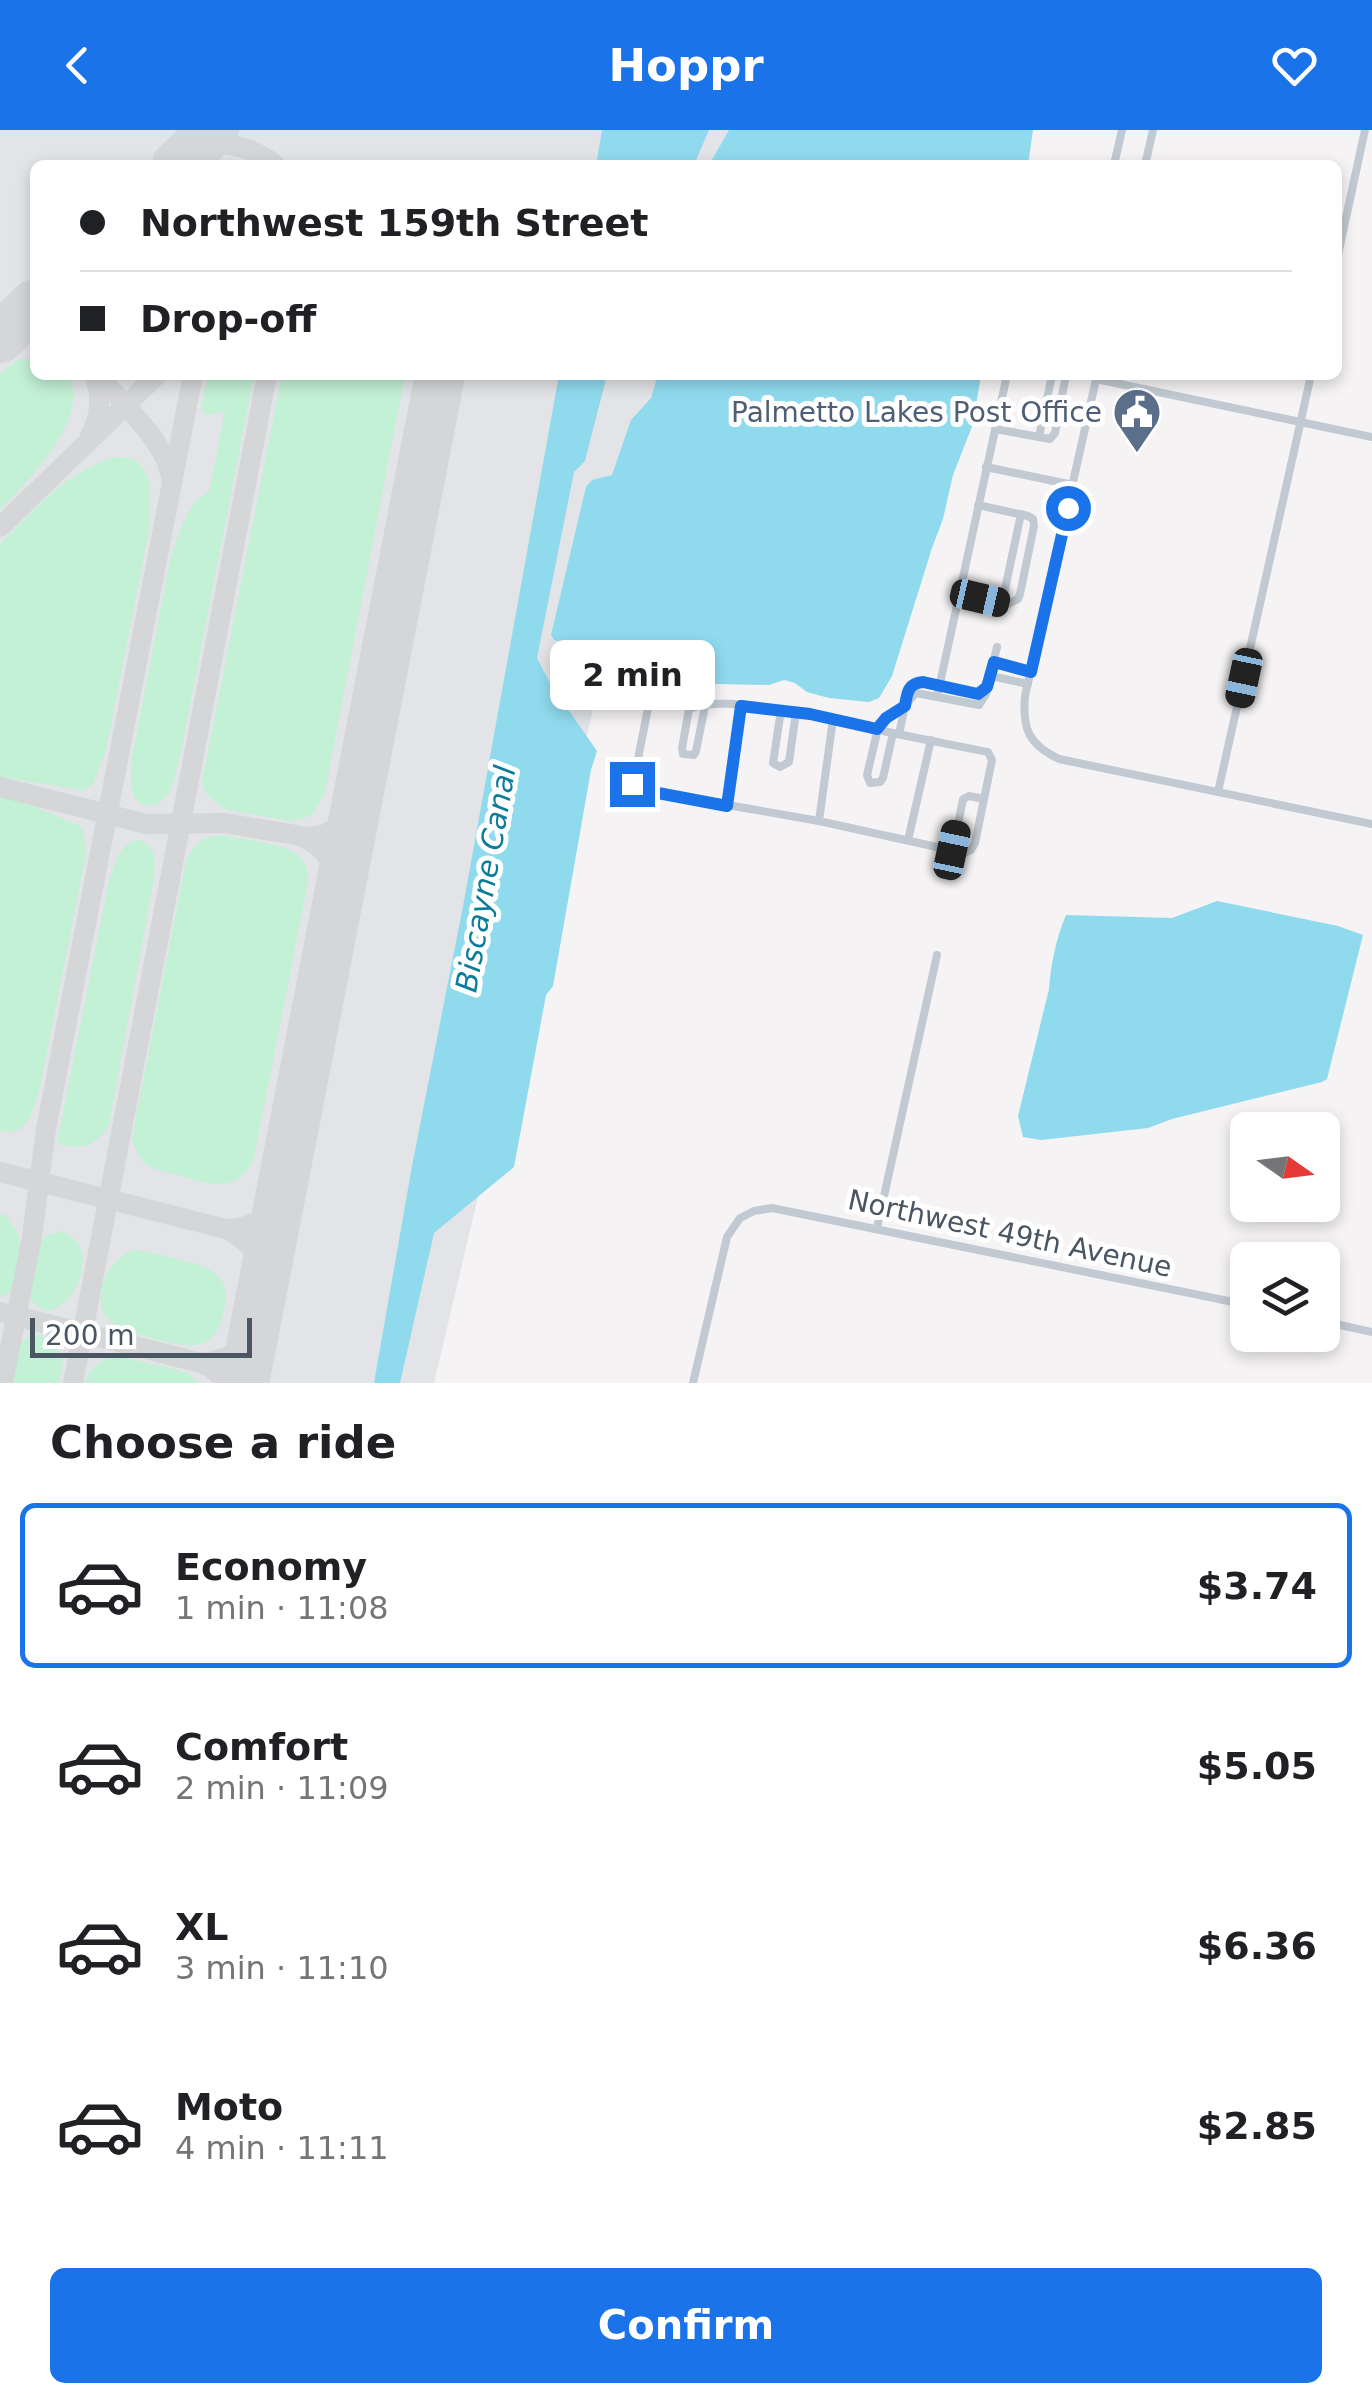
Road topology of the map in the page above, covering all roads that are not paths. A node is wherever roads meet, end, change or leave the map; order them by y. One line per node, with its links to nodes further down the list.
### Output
1 (1122, 130): 4 (street)
2 (1153, 130): 5 (street)
3 (1365, 130): 6 (street)
4 (1115, 160)
5 (1146, 160)
6 (1342, 236)
7 (1006, 380): 14 (street)
8 (1051, 380): 15 (street)
9 (1065, 380): 15 (street)
10 (1096, 380): 18 (street)
11 (1111, 380): 13 (street)
12 (1310, 380): 13 (street)
13 (1301, 422): 16 (street); 41 (street)
14 (995, 429): 15 (street); 17 (street)
15 (1039, 437)
16 (1372, 437)
17 (986, 468): 18 (street); 19 (street)
18 (1073, 485): 25 (street)
19 (978, 505): 20 (street); 21 (street)
20 (1021, 514): 22 (street); 22 (street)
21 (959, 593): 22 (street); 28 (street)
22 (1002, 603)
23 (997, 647): 24 (street)
24 (994, 662): 25 (street); 26 (street)
25 (1031, 672): 27 (street)
26 (991, 676): 27 (street); 29 (street)
27 (1028, 684): 41 (street)
28 (939, 686): 29 (street); 30 (street); 34 (street)
29 (987, 687): 30 (street)
30 (937, 696): 34 (street)
31 (649, 703): 43 (street)
32 (704, 706): 32 (street); 33 (street)
33 (741, 706): 35 (street); 43 (street)
34 (905, 706): 38 (street); 39 (street)
35 (781, 710): 36 (street); 36 (street)
36 (796, 712): 37 (street)
37 (833, 719): 38 (street); 44 (street)
38 (877, 729): 39 (street); 39 (street)
39 (896, 733): 40 (street)
40 (931, 740): 42 (street); 46 (street)
41 (1218, 792): 45 (street)
42 (984, 799): 47 (street); 47 (street)
43 (727, 806): 44 (street)
44 (819, 821): 46 (street)
45 (1372, 824)
46 (908, 840): 47 (street)
47 (952, 850)
48 (937, 955): 49 (street)
49 (876, 1228): 50 (street, Northwest 49th Avenue); 53 (street, Northwest 49th Avenue)
50 (1230, 1301)
51 (1340, 1325): 52 (street)
52 (1372, 1332)
53 (694, 1383)

